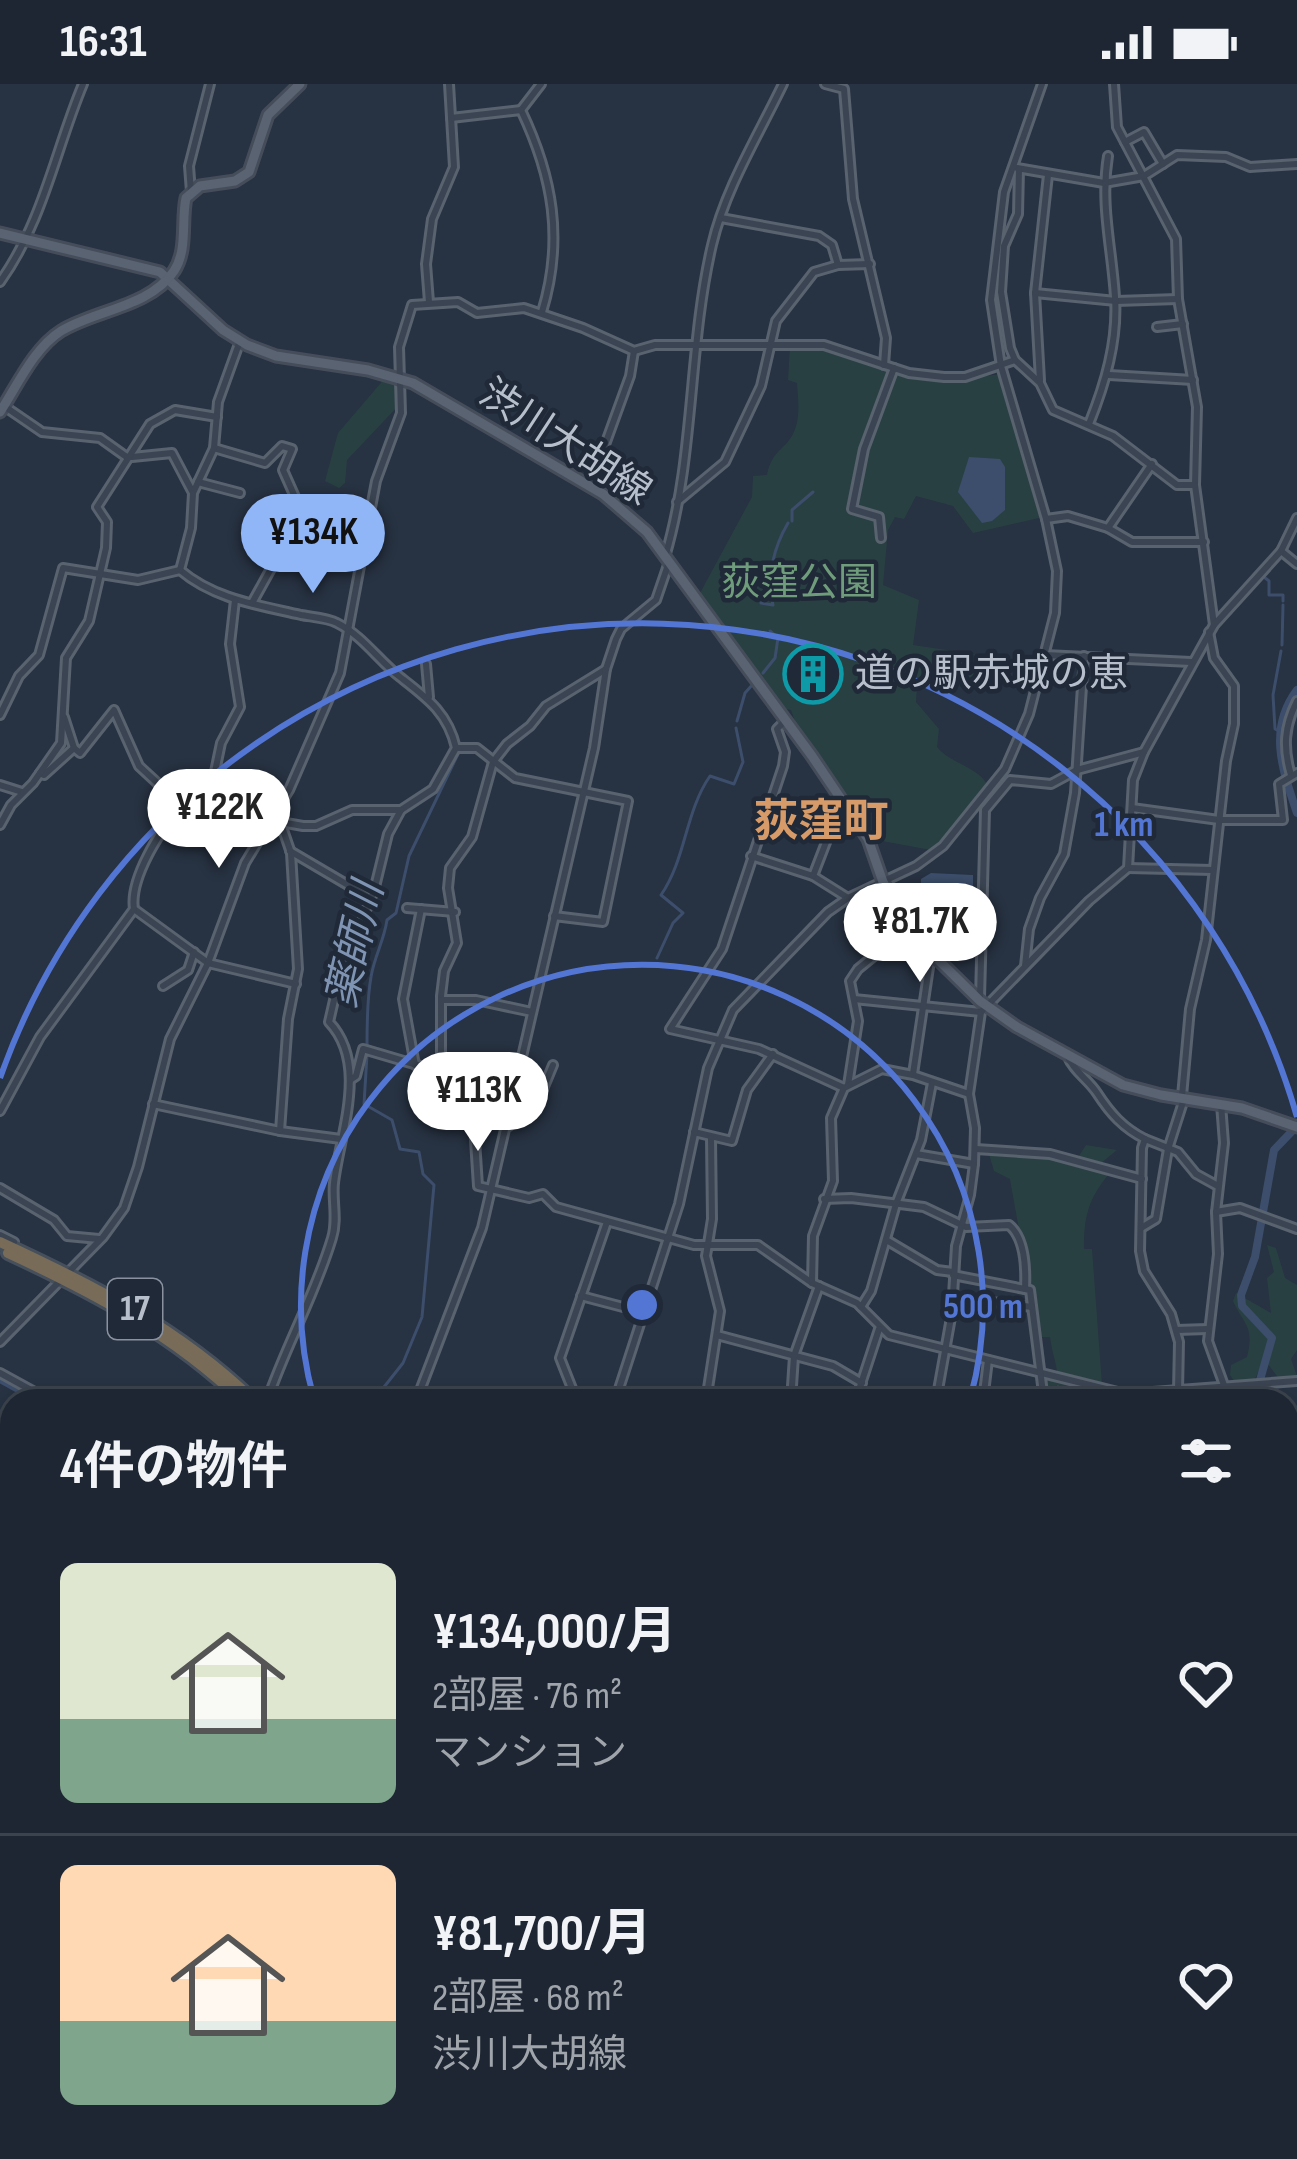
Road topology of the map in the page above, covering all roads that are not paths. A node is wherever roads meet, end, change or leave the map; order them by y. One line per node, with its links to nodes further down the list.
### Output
1 (83, 84): 24 (street)
2 (210, 84): 21 (street)
3 (300, 84): 21 (main road)
4 (449, 84): 12 (street)
5 (542, 84): 11 (street)
6 (783, 84): 22 (street)
7 (825, 84): 10 (street)
8 (1042, 84): 17 (street)
9 (1114, 84): 13 (street)
10 (844, 87): 25 (street)
11 (521, 110): 12 (street); 33 (street)
12 (451, 118): 32 (street)
13 (1125, 142): 15 (street); 19 (street)
14 (1108, 157): 20 (street)
15 (1163, 164): 16 (street); 19 (street)
16 (1297, 164)
17 (1015, 168): 18 (street); 40 (street); 42 (street)
18 (1048, 175): 20 (street); 29 (street)
19 (1144, 176): 20 (street); 30 (street)
20 (1104, 183): 31 (street)
21 (191, 192): 27 (main road)
22 (721, 218): 26 (street); 37 (street)
23 (0, 233): 24 (main road, 渋川大胡線)
24 (27, 238): 27 (main road, 渋川大胡線); 28 (street)
25 (870, 264): 26 (street); 41 (street)
26 (838, 265): 38 (street)
27 (169, 278): 36 (main road, 渋川大胡線); 48 (main road)
28 (0, 282)
29 (1035, 293): 31 (street); 47 (street)
30 (1178, 299): 31 (street); 34 (street)
31 (1116, 301): 44 (street)
32 (429, 302): 33 (street); 45 (street)
33 (542, 312): 39 (street)
34 (1183, 324): 35 (street); 46 (street)
35 (1157, 327)
36 (240, 341): 45 (main road, 渋川大胡線); 49 (street)
37 (696, 344): 38 (street); 39 (street); 59 (street)
38 (770, 346): 41 (street); 59 (street)
39 (634, 351): 56 (street)
40 (1015, 360): 42 (street); 47 (street)
41 (884, 365): 43 (street)
42 (1001, 366): 43 (street); 61 (street)
43 (894, 368): 64 (street)
44 (1109, 375): 46 (street); 50 (street)
45 (403, 379): 56 (main road, 渋川大胡線); 67 (street)
46 (1192, 380): 55 (street)
47 (1040, 383): 50 (street)
48 (2, 409): 52 (street)
49 (217, 417): 51 (street); 52 (street)
50 (1089, 424): 53 (street)
51 (214, 448): 54 (street); 63 (street)
52 (129, 458): 58 (street); 71 (street)
53 (1152, 464): 55 (street); 62 (street)
54 (198, 482): 57 (street); 58 (street)
55 (1196, 485): 65 (street)
56 (590, 486): 68 (main road, 渋川大胡線)
57 (240, 493)
58 (193, 494): 70 (street)
59 (675, 505): 68 (street)
60 (1297, 518): 66 (street)
61 (1046, 519): 62 (street); 76 (street)
62 (1108, 528): 65 (street)
63 (317, 529): 67 (street); 73 (street)
64 (881, 538)
65 (1204, 542): 74 (street)
66 (1281, 551): 69 (street); 74 (street)
67 (361, 554): 75 (street)
68 (667, 559): 80 (street); 85 (main road, 渋川大胡線)
69 (1297, 564)
70 (180, 570): 71 (street); 72 (street)
71 (101, 574): 83 (street); 84 (street)
72 (235, 600): 73 (street); 100 (street)
73 (252, 603): 75 (street)
74 (1211, 628): 78 (street); 102 (street)
75 (349, 634): 81 (street); 103 (street)
76 (1045, 655): 77 (street); 97 (street)
77 (1084, 656): 78 (street); 90 (street)
78 (1192, 662): 88 (street)
79 (426, 664): 81 (street)
80 (606, 669): 89 (street); 94 (street)
81 (429, 699): 87 (street)
82 (1297, 701): 92 (street)
83 (61, 707): 86 (street); 91 (street)
84 (0, 715)
85 (786, 720): 96 (main road, 渋川大胡線); 106 (street)
86 (74, 748): 91 (street); 98 (street)
87 (456, 748): 89 (street); 101 (street)
88 (1144, 752): 90 (street); 99 (street)
89 (493, 762): 94 (street); 116 (street)
90 (1077, 770): 97 (street); 122 (street)
91 (40, 773): 95 (street)
92 (1289, 776): 102 (street)
93 (0, 785): 95 (street)
94 (584, 791): 117 (street); 117 (street)
95 (22, 792): 104 (street)
96 (842, 799): 109 (street); 110 (main road, 渋川大胡線)
97 (986, 800): 110 (street); 128 (street)
98 (180, 805): 100 (street); 114 (street)
99 (1132, 808): 102 (street); 107 (street)
100 (207, 810): 103 (street)
101 (401, 810): 103 (street); 111 (street)
102 (1219, 820): 108 (street)
103 (276, 823): 105 (street); 121 (street)
104 (0, 825)
105 (290, 851): 111 (street); 123 (street)
106 (751, 856): 109 (street); 130 (street)
107 (1128, 868): 108 (street); 122 (street)
108 (1212, 870): 141 (street)
109 (813, 876): 112 (street)
110 (884, 882): 112 (street); 118 (main road, 渋川大胡線)
111 (371, 898): 137 (street)
112 (848, 898): 130 (street)
113 (407, 908): 115 (street)
114 (134, 909): 119 (street); 144 (street)
115 (421, 909): 116 (street); 133 (street)
116 (454, 912): 126 (street)
117 (554, 916): 129 (street)
118 (900, 916): 120 (main road, 渋川大胡線); 125 (street)
119 (194, 952): 121 (street); 124 (street)
120 (932, 953): 127 (street); 128 (main road, 渋川大胡線)
121 (208, 963): 123 (street); 142 (street)
122 (1025, 967): 128 (street)
123 (296, 984): 147 (street)
124 (163, 986)
125 (854, 999): 127 (street); 139 (street)
126 (441, 1000): 129 (street); 135 (street)
127 (923, 1006): 128 (street); 136 (street)
128 (983, 1006): 132 (main road, 渋川大胡線); 140 (street)
129 (532, 1012): 146 (street)
130 (718, 1038): 131 (street); 148 (street)
131 (773, 1054): 139 (street); 149 (street)
132 (1067, 1055): 141 (main road, 渋川大胡線); 151 (street)
133 (415, 1065): 135 (street); 137 (street)
134 (554, 1065): 146 (street)
135 (441, 1072): 159 (street)
136 (913, 1075): 138 (street); 139 (street)
137 (350, 1080): 150 (street)
138 (932, 1082): 140 (street); 154 (street)
139 (846, 1087): 160 (street)
140 (969, 1094): 152 (street)
141 (1183, 1099): 143 (main road, 渋川大胡線); 153 (street)
142 (153, 1104): 147 (street); 168 (street)
143 (1221, 1104): 145 (main road, 渋川大胡線); 157 (street)
144 (0, 1111)
145 (1294, 1126)
146 (506, 1128): 159 (street)
147 (280, 1131): 150 (street)
148 (694, 1132): 149 (street); 167 (street)
149 (711, 1138): 171 (street)
150 (341, 1139): 197 (street)
151 (1145, 1139): 153 (street); 156 (street)
152 (976, 1149): 155 (street); 156 (street)
153 (1168, 1149): 157 (street); 165 (street)
154 (916, 1154): 155 (street); 161 (street)
155 (974, 1164): 164 (street)
156 (1142, 1179): 165 (street)
157 (1217, 1185): 162 (street)
158 (0, 1188): 168 (street)
159 (491, 1190): 163 (street); 198 (street)
160 (824, 1199): 161 (street); 174 (street)
161 (896, 1204): 164 (street); 169 (street)
162 (1216, 1212): 166 (street); 183 (street)
163 (608, 1222): 167 (street); 176 (street)
164 (962, 1225): 172 (street); 175 (street)
165 (1140, 1228): 182 (street)
166 (1297, 1228)
167 (669, 1238): 171 (street); 180 (street)
168 (100, 1240): 173 (street)
169 (888, 1241): 172 (street); 179 (street)
170 (3, 1244): 173 (highway, 17)
171 (707, 1245): 174 (street); 184 (street)
172 (953, 1274): 175 (street); 177 (street)
173 (64, 1275): 185 (street); 195 (highway, 17); 196 (highway, 17)
174 (816, 1285): 179 (street); 187 (street)
175 (1025, 1289): 178 (street)
176 (580, 1295): 180 (street); 199 (street)
177 (952, 1297): 178 (street); 186 (street)
178 (1033, 1306): 190 (street)
179 (861, 1307): 181 (street)
180 (642, 1312): 200 (street)
181 (879, 1329): 186 (street); 192 (street)
182 (1176, 1330): 183 (street); 208 (street)
183 (1208, 1330): 193 (street)
184 (717, 1335): 187 (street); 201 (street)
185 (0, 1342)
186 (947, 1350): 188 (street); 204 (street)
187 (794, 1356): 192 (street); 202 (street)
188 (988, 1360): 190 (street); 205 (street)
189 (0, 1372): 194 (street)
190 (1039, 1372): 206 (street); 207 (street)
191 (1297, 1381): 193 (street)
192 (862, 1383): 203 (street)
193 (1225, 1388): 209 (street)
194 (30, 1389)
195 (227, 1389)
196 (241, 1389)
197 (272, 1389)
198 (421, 1389)
199 (572, 1389)
200 (619, 1389)
201 (708, 1389)
202 (792, 1389)
203 (859, 1389)
204 (939, 1389)
205 (984, 1389)
206 (1042, 1389)
207 (1106, 1389)
208 (1178, 1389)
209 (1213, 1389)

